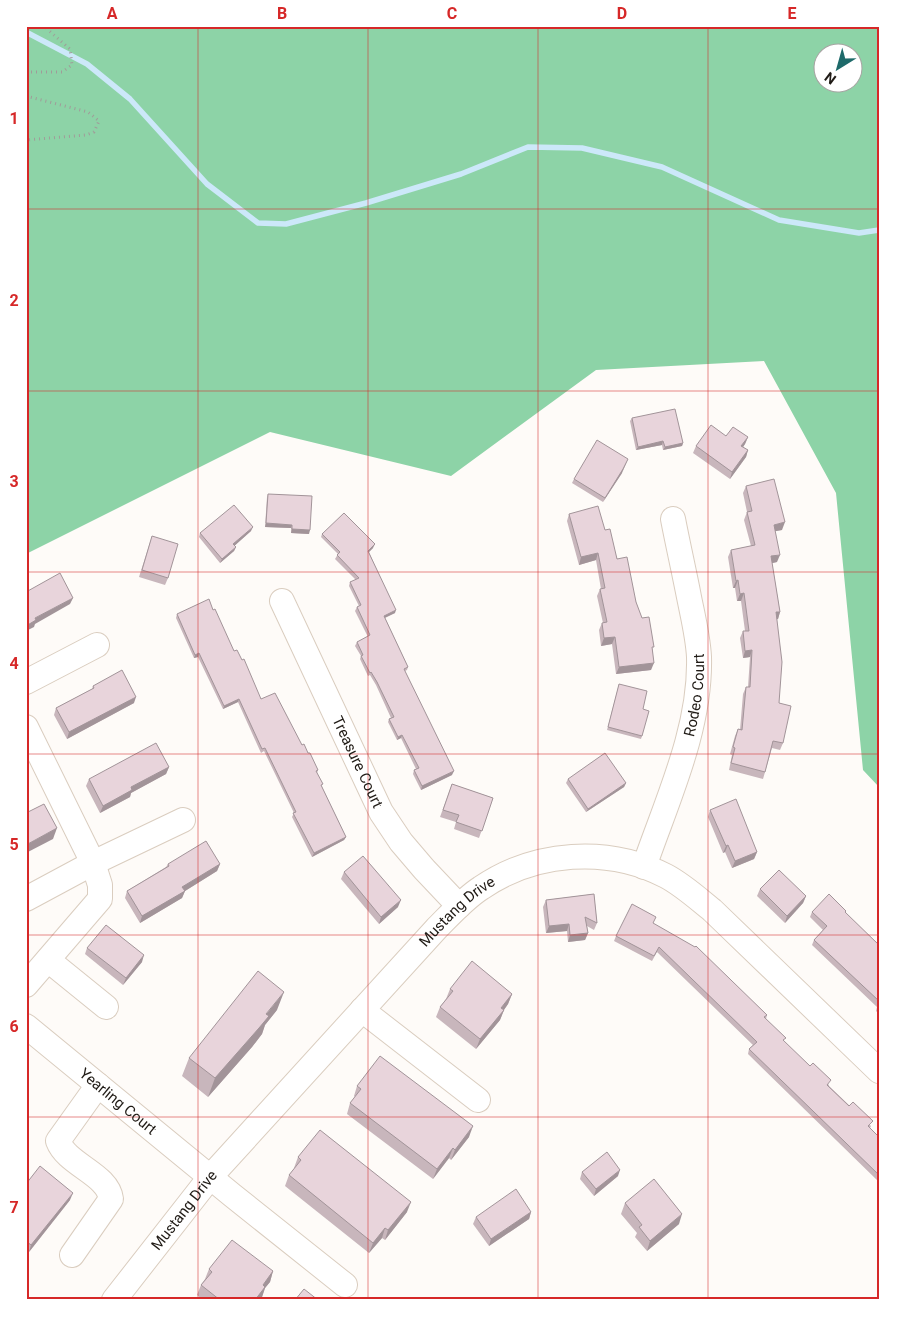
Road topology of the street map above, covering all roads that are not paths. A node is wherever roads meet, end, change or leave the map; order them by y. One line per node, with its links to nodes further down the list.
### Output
1 (673, 518): 8 (street, Rodeo Court)
2 (282, 601): 10 (street, Treasure Court)
3 (97, 645): 4 (street)
4 (26, 682)
5 (26, 728): 7 (street)
6 (183, 820): 7 (street)
7 (93, 863): 9 (street); 11 (street)
8 (644, 866): 10 (street, Mustang Drive); 16 (street, Mustang Drive)
9 (26, 899)
10 (459, 906): 14 (street, Mustang Drive)
11 (48, 960): 12 (street); 13 (street)
12 (26, 984)
13 (106, 1008)
14 (362, 1010): 18 (street); 19 (street, Mustang Drive)
15 (26, 1026): 17 (street, Yearling Court)
16 (879, 1071)
17 (98, 1085): 19 (street, Yearling Court); 20 (street)
18 (478, 1100)
19 (211, 1176): 21 (street, Yearling Court); 22 (street, Mustang Drive)
20 (72, 1255)
21 (345, 1285)
22 (114, 1300)

